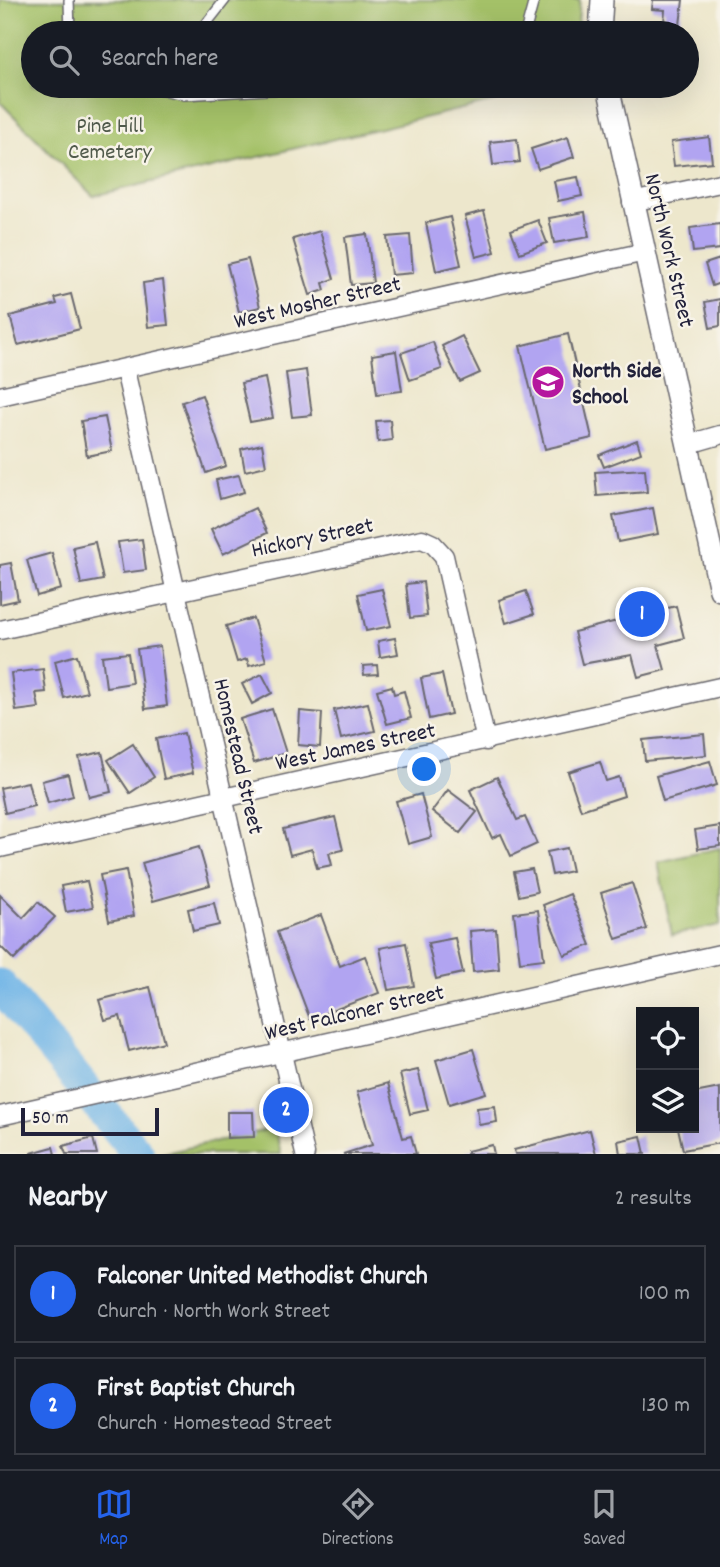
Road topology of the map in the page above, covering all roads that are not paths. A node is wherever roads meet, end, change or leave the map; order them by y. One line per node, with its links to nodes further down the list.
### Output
1 (69, 0): 5 (lane)
2 (225, 0): 6 (lane)
3 (534, 0): 7 (lane)
4 (602, 0): 8 (street)
5 (70, 21)
6 (208, 21)
7 (528, 21)
8 (601, 21)
9 (610, 98): 11 (street, North Work Street)
10 (720, 183): 11 (street)
11 (632, 202): 12 (street, North Work Street)
12 (645, 252): 13 (street, West Mosher Street); 16 (street, North Work Street)
13 (125, 370): 14 (street, West Mosher Street); 17 (street, Homestead Street)
14 (0, 396)
15 (720, 435): 16 (street)
16 (688, 444): 18 (street, North Work Street)
17 (177, 590): 19 (street, Hickory Street); 21 (street, Hickory Street); 22 (street, Homestead Street)
18 (720, 590)
19 (0, 631)
20 (720, 688): 21 (street, West James Street)
21 (486, 741): 22 (street, West James Street)
22 (225, 799): 23 (street, West James Street); 25 (street, Homestead Street)
23 (0, 848)
24 (720, 954): 25 (street, West Falconer Street)
25 (283, 1053): 26 (street, West Falconer Street); 27 (street, Homestead Street)
26 (0, 1116)
27 (305, 1154)

